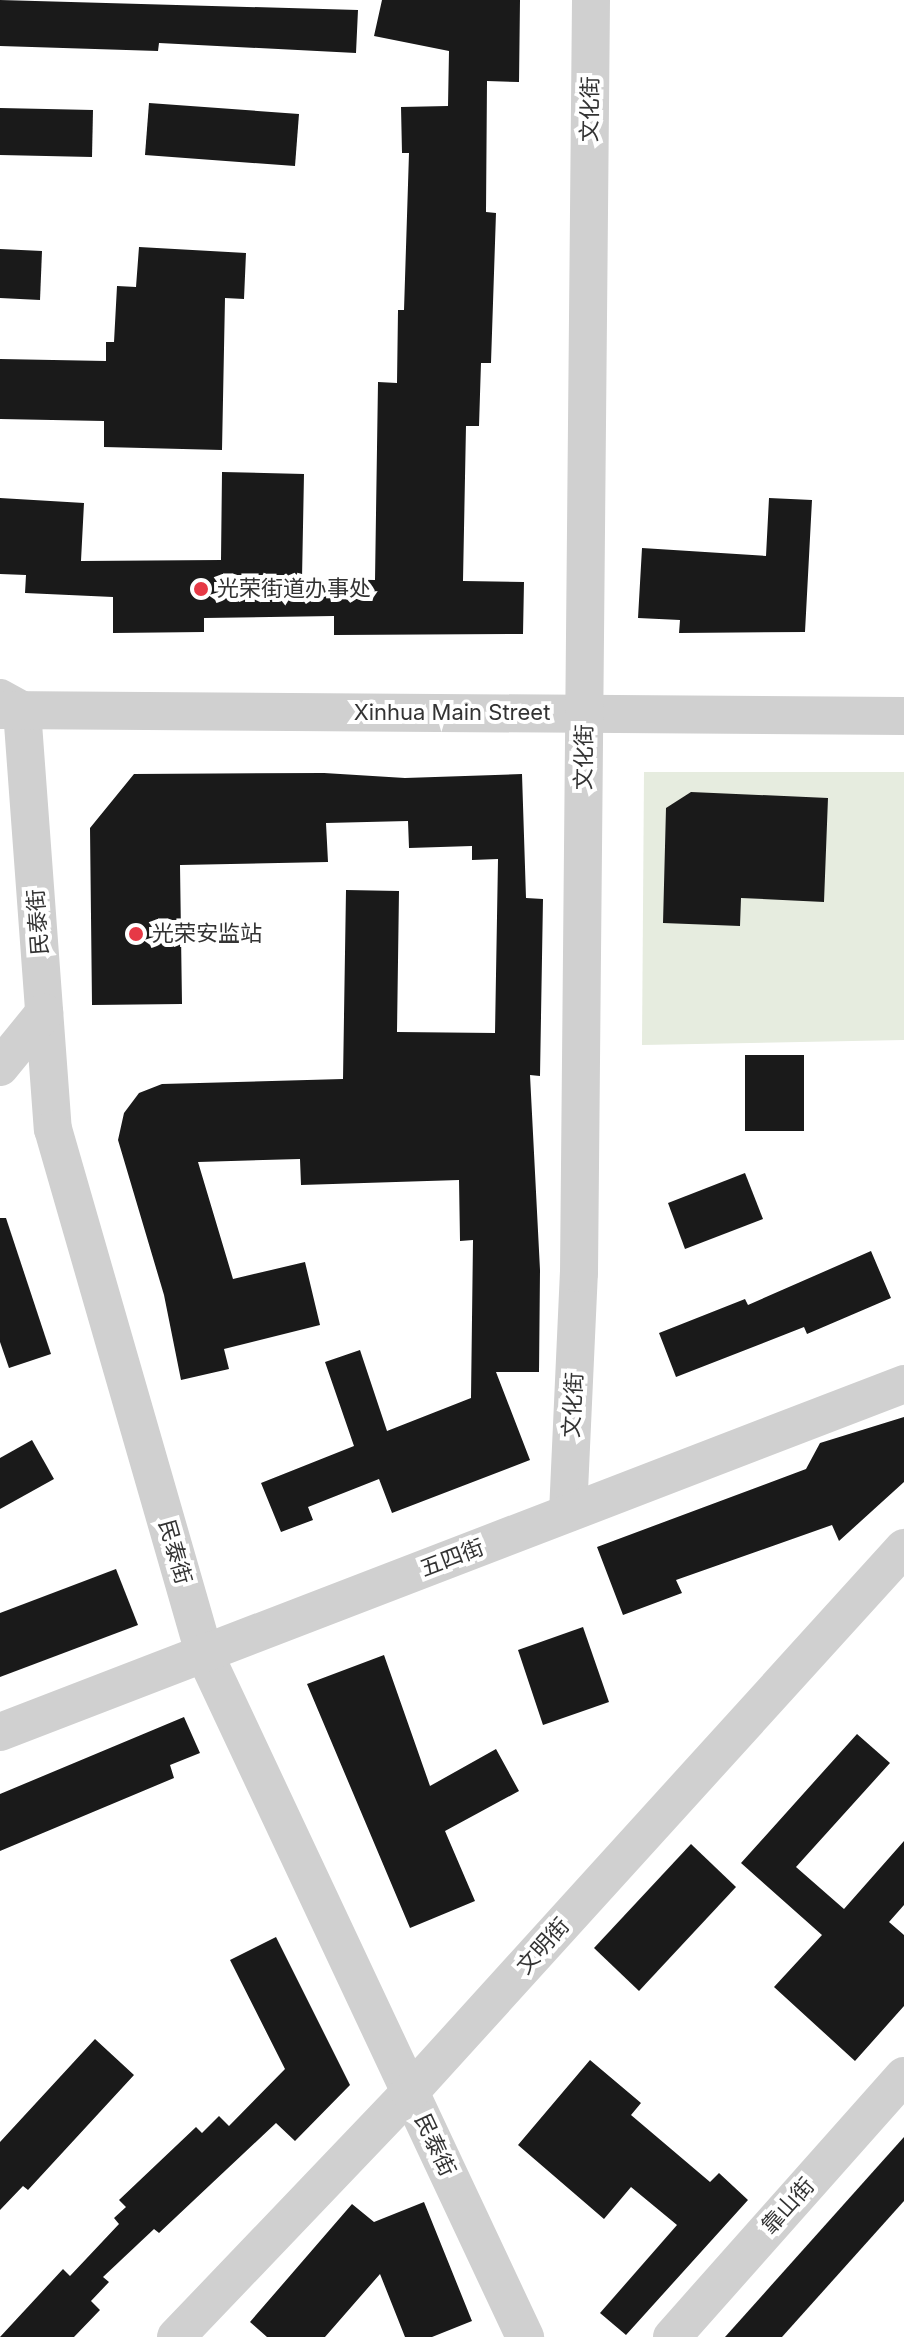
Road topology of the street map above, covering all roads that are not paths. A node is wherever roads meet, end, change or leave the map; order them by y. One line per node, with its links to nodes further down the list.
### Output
1 (591, 0): 3 (street, 文化街)
2 (7, 706): 3 (street, Xinhua Main Street); 5 (street, 民泰街)
3 (584, 714): 4 (street, Xinhua Main Street); 8 (street, 文化街)
4 (904, 716)
5 (44, 1013): 6 (street); 10 (street, 民泰街)
6 (0, 1067)
7 (904, 1384): 8 (street, 五四街)
8 (568, 1513): 10 (street, 五四街)
9 (904, 1548): 13 (street, 文明街)
10 (204, 1653): 11 (street, 五四街); 13 (street, 民泰街)
11 (0, 1732)
12 (904, 2076): 16 (street, 靠山街)
13 (410, 2092): 14 (street, 文明街); 15 (street, 民泰街)
14 (176, 2337)
15 (525, 2337)
16 (672, 2337)

